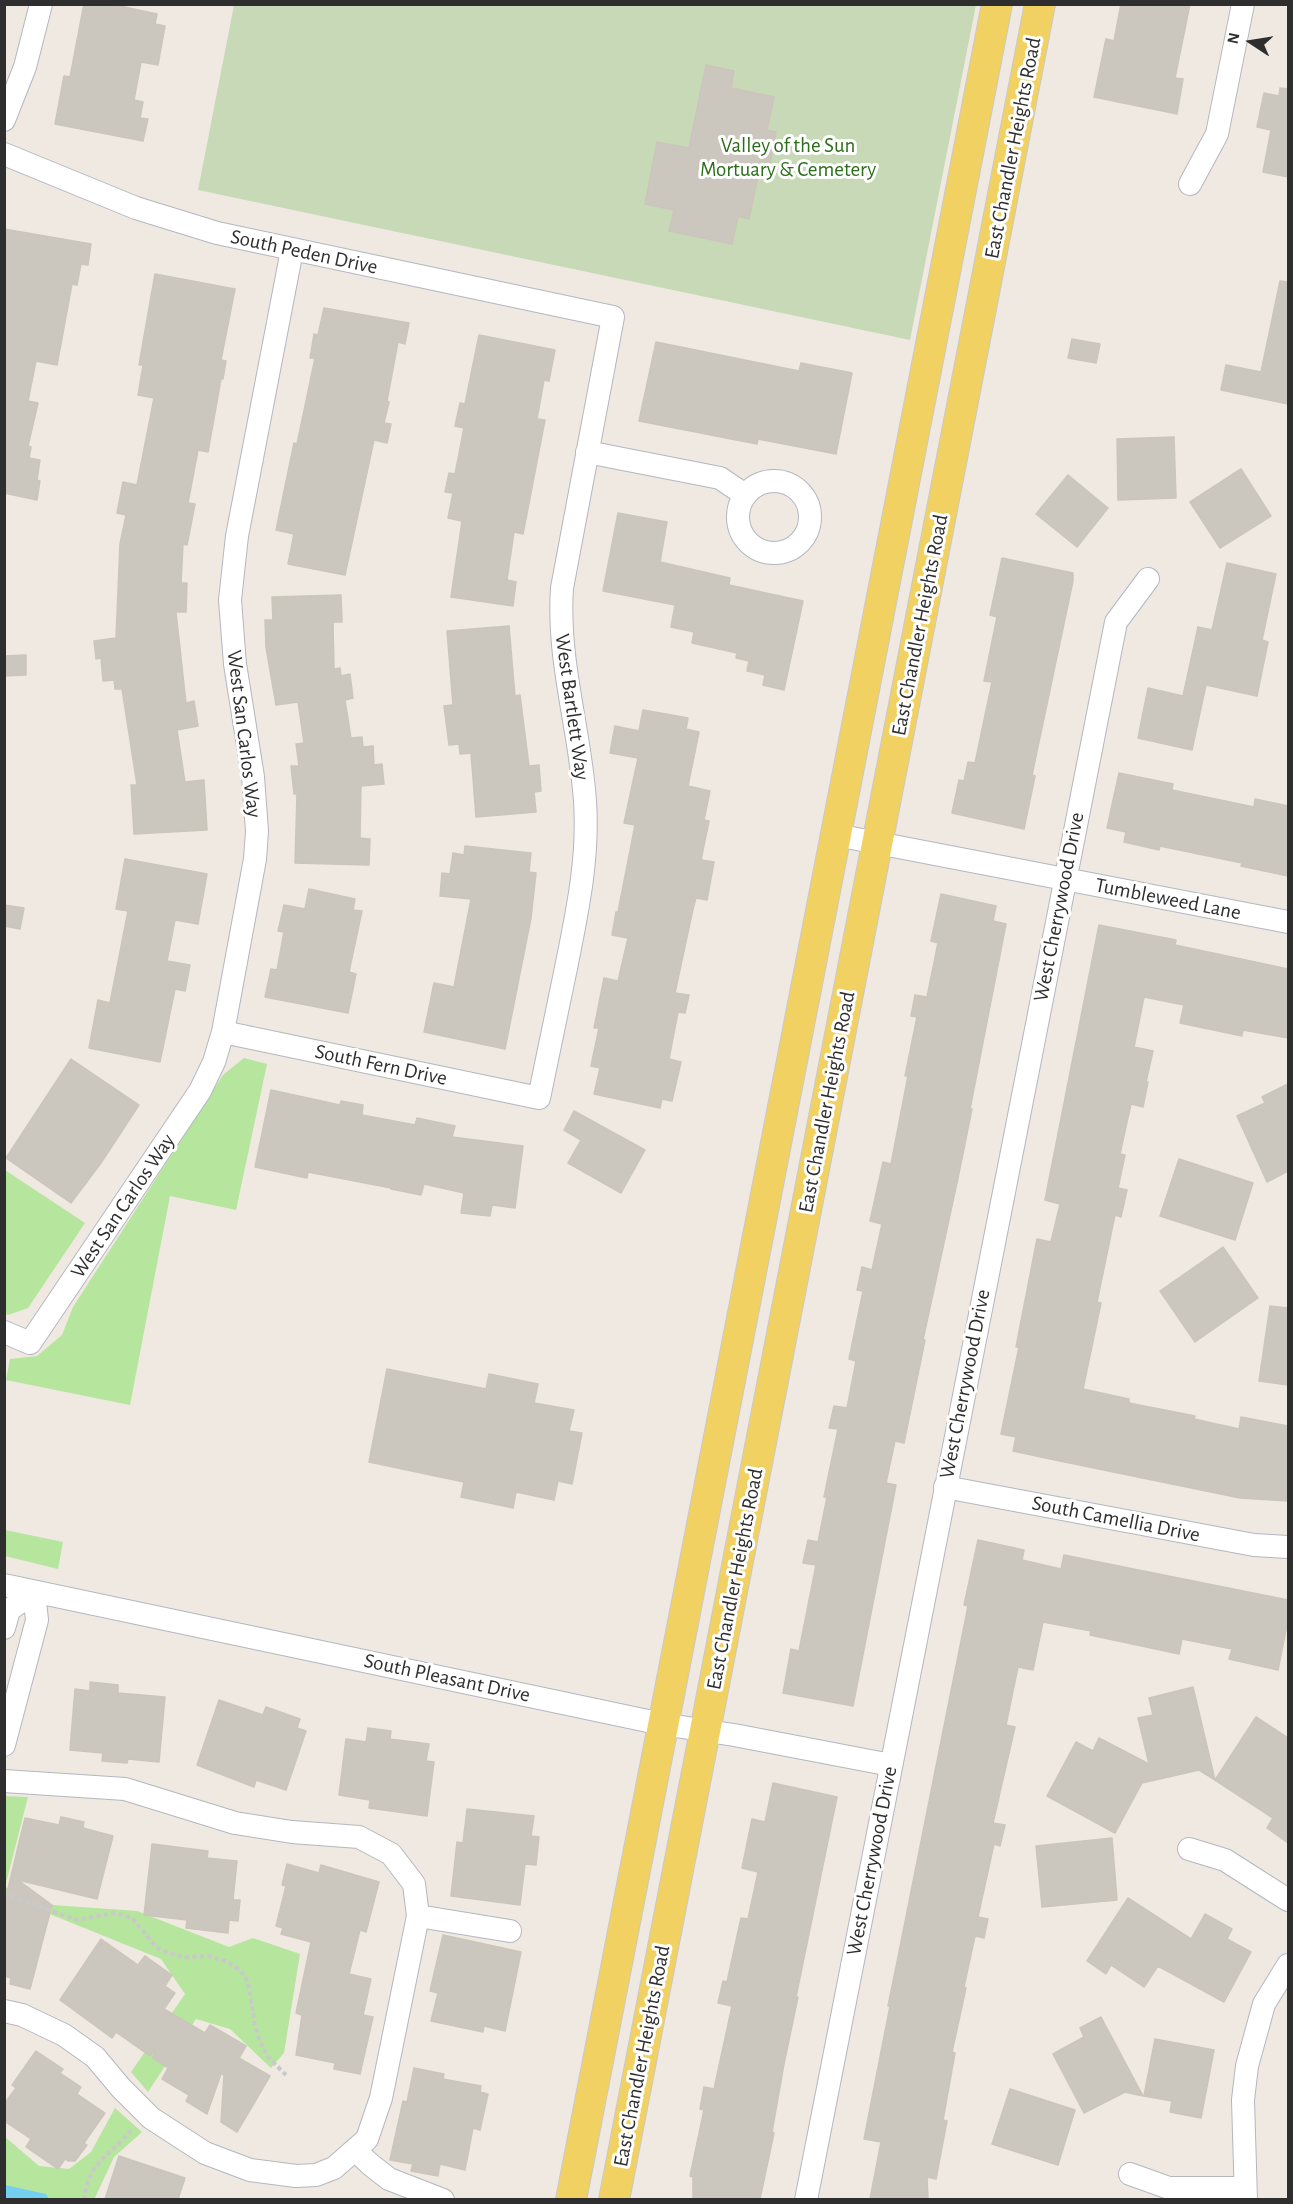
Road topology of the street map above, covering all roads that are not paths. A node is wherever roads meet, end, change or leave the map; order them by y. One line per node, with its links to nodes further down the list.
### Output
1 (41, 4): 5 (street)
2 (997, 4): 13 (main road, East Chandler Heights Road)
3 (1040, 4): 14 (main road, East Chandler Heights Road)
4 (1243, 4): 7 (street)
5 (4, 120)
6 (4, 154): 8 (street, South Peden Drive)
7 (1190, 184)
8 (292, 250): 9 (street, South Peden Drive); 17 (street, West San Carlos Way)
9 (613, 317): 10 (street, West Bartlett Way)
10 (587, 452): 11 (street); 18 (street, West Bartlett Way)
11 (745, 495)
12 (1148, 579): 15 (street, West Cherrywood Drive)
13 (836, 835): 14 (street, Tumbleweed Lane); 26 (main road, East Chandler Heights Road)
14 (877, 843): 15 (street, Tumbleweed Lane); 27 (main road, East Chandler Heights Road)
15 (1065, 878): 16 (street, Tumbleweed Lane); 20 (street, West Cherrywood Drive)
16 (1288, 922)
17 (223, 1032): 18 (street, South Fern Drive); 19 (street, West San Carlos Way)
18 (539, 1098)
19 (4, 1332)
20 (945, 1487): 21 (street, South Camellia Drive); 29 (street, West Cherrywood Drive)
21 (1288, 1547)
22 (4, 1585): 23 (street, South Pleasant Drive)
23 (34, 1592): 24 (street); 25 (street); 26 (street, South Pleasant Drive)
24 (4, 1628)
25 (9, 1715): 28 (street)
26 (662, 1724): 27 (street, South Pleasant Drive); 41 (main road, East Chandler Heights Road)
27 (706, 1730): 29 (street, South Pleasant Drive); 42 (main road, East Chandler Heights Road)
28 (4, 1745)
29 (891, 1766): 43 (street, West Cherrywood Drive)
30 (4, 1781): 33 (street)
31 (1189, 1849): 32 (street)
32 (1288, 1900)
33 (418, 1916): 34 (street); 37 (street)
34 (510, 1931)
35 (1288, 1965): 39 (street)
36 (4, 2011): 37 (street)
37 (355, 2150): 40 (street)
38 (1130, 2174): 39 (street)
39 (1246, 2194)
40 (443, 2199)
41 (571, 2199)
42 (614, 2199)
43 (806, 2199)

